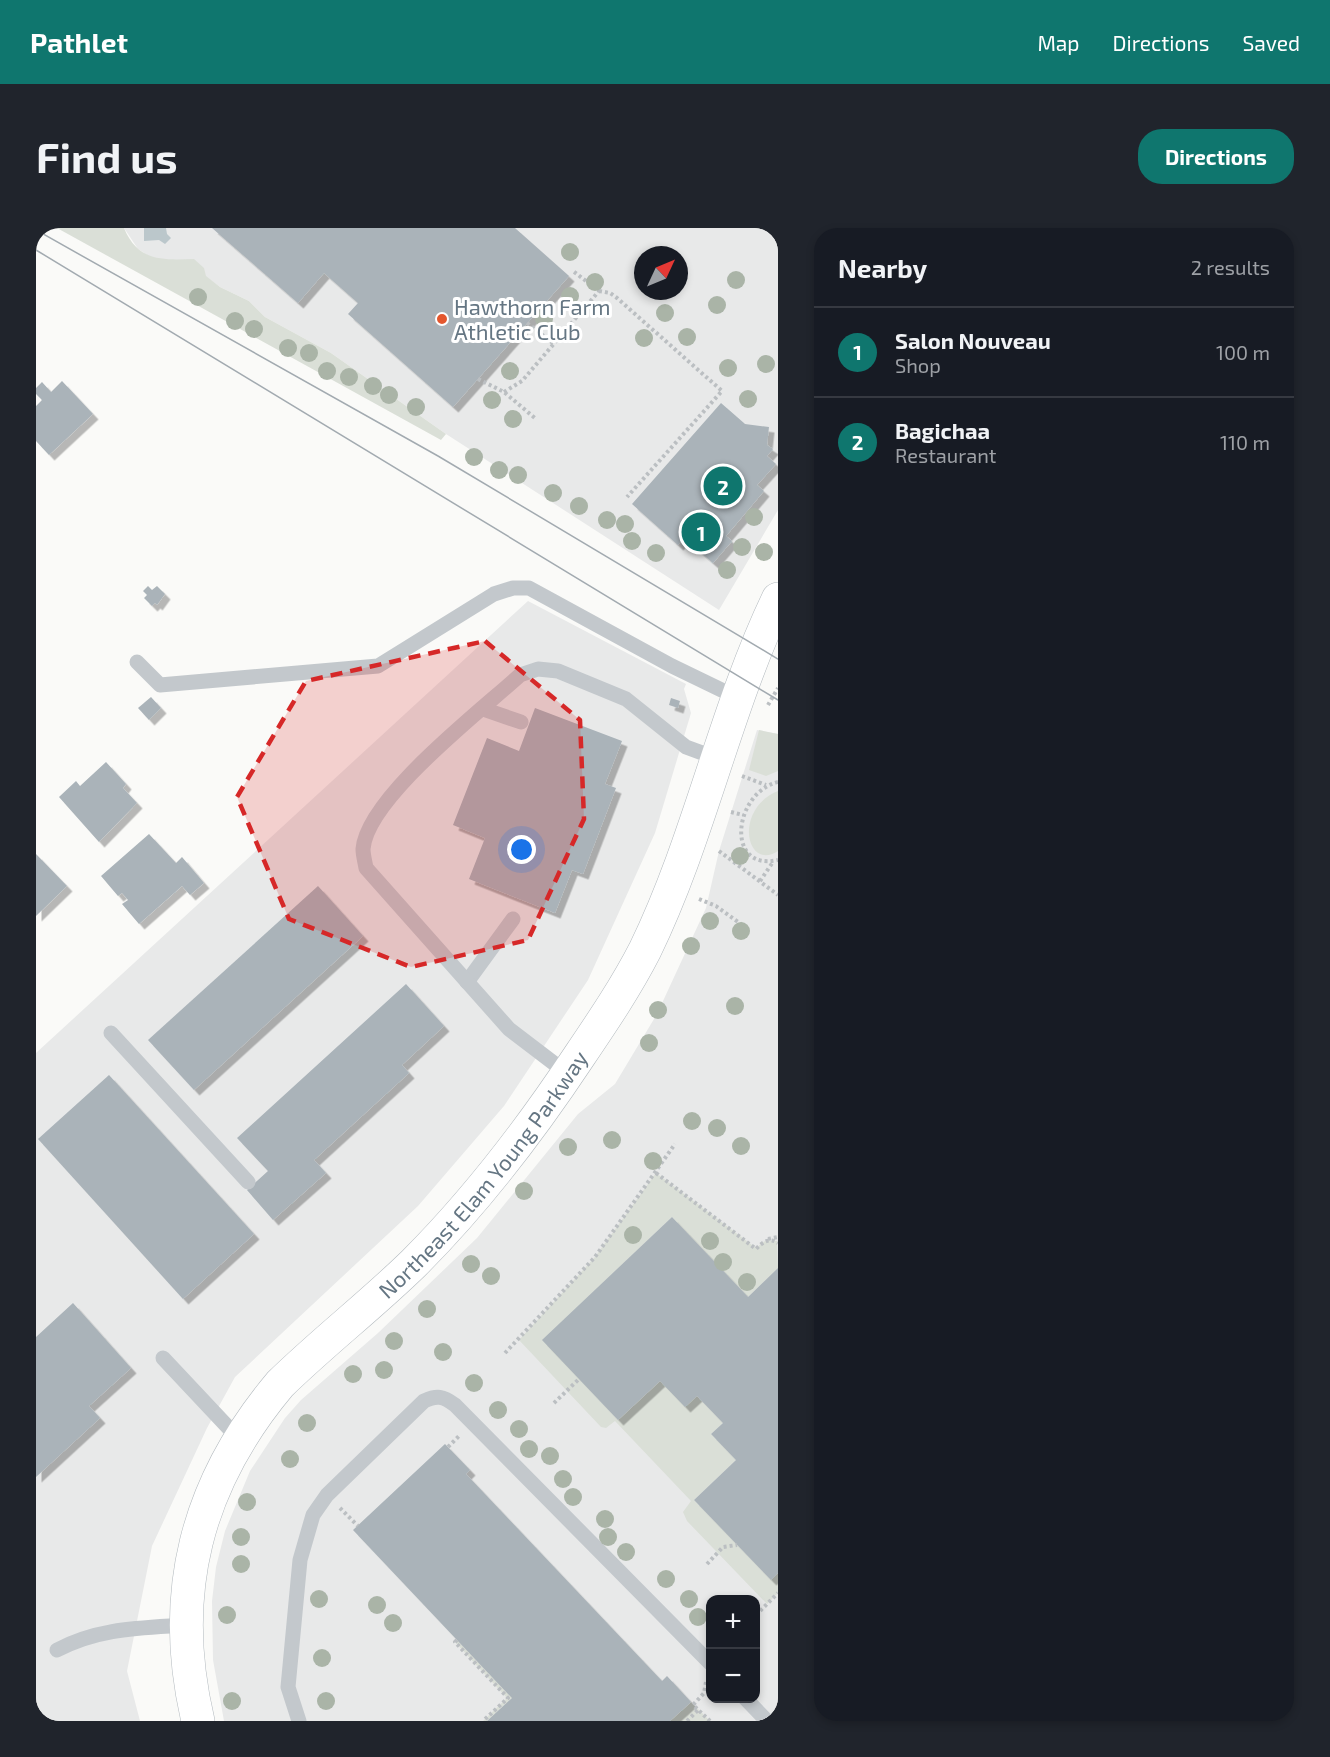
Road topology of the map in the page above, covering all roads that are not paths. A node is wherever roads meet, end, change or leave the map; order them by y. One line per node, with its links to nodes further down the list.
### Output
1 (778, 599): 3 (street, Northeast Elam Young Parkway)
2 (138, 662): 3 (lane)
3 (736, 697): 6 (street, Northeast Elam Young Parkway)
4 (483, 709): 5 (lane); 6 (lane); 8 (lane)
5 (521, 722)
6 (730, 762): 10 (street, Northeast Elam Young Parkway)
7 (513, 919): 8 (lane)
8 (467, 982): 10 (lane)
9 (111, 1033): 11 (lane)
10 (568, 1074): 13 (street, Northeast Elam Young Parkway)
11 (248, 1182)
12 (163, 1358): 13 (lane)
13 (240, 1440): 14 (street, Northeast Elam Young Parkway)
14 (185, 1625): 15 (lane); 18 (street, Northeast Elam Young Parkway)
15 (57, 1650)
16 (706, 1667): 19 (lane)
17 (750, 1703): 20 (lane)
18 (198, 1721)
19 (299, 1721)
20 (767, 1721)

